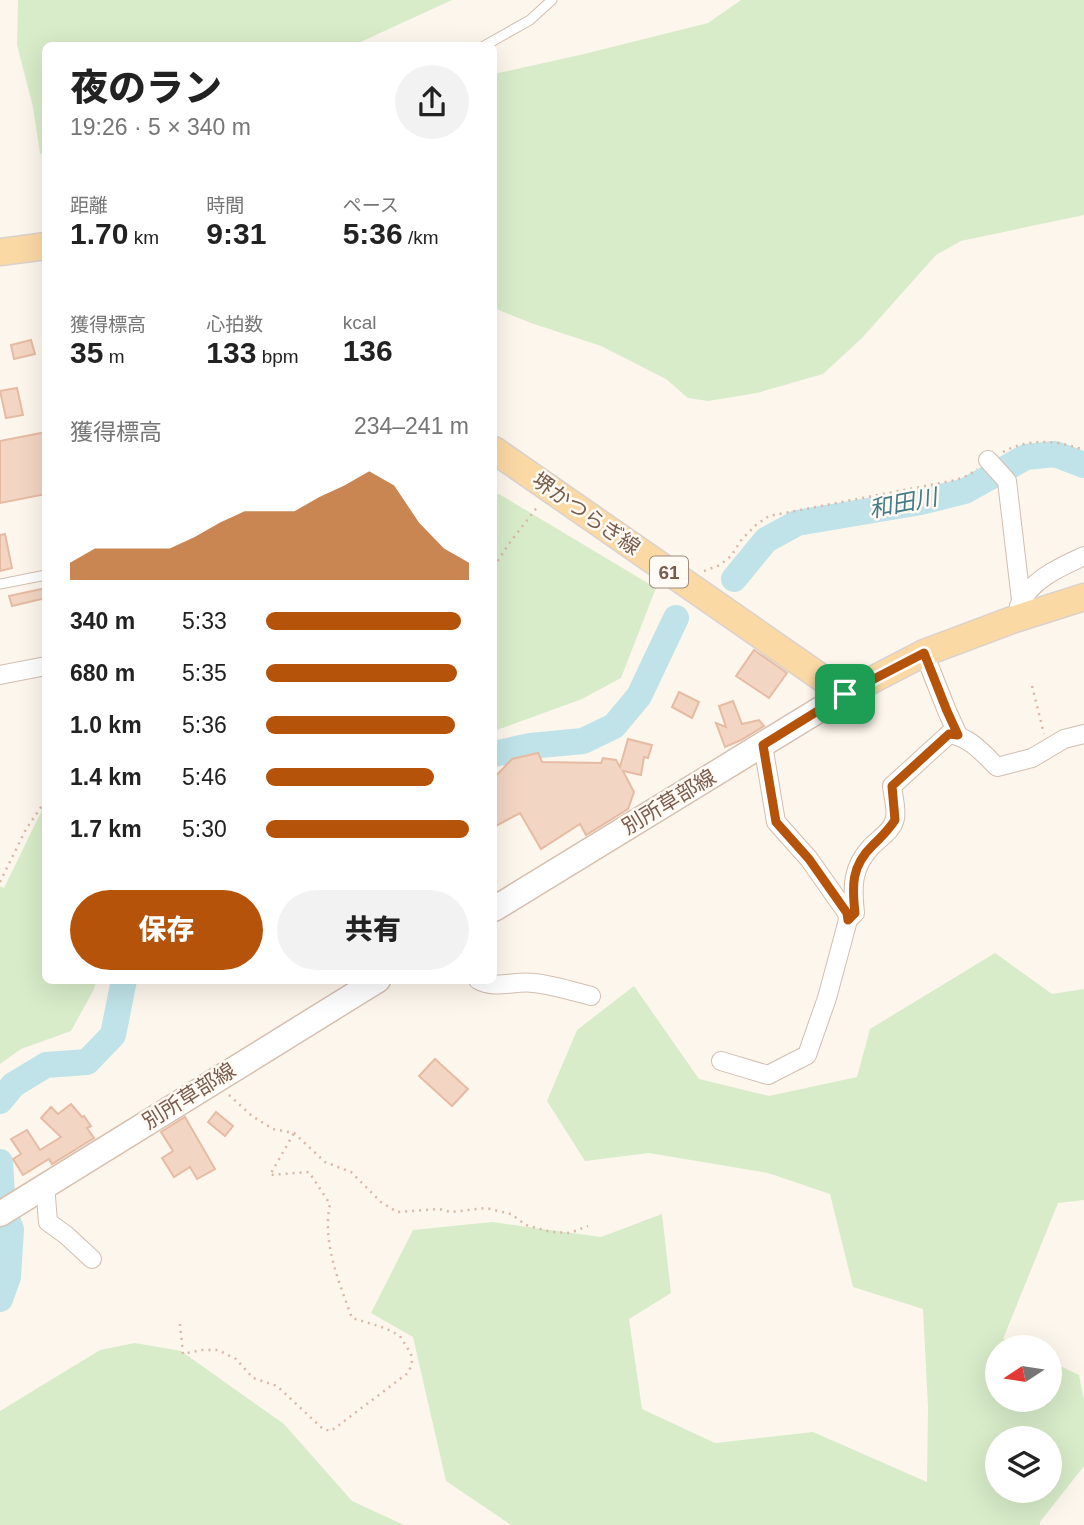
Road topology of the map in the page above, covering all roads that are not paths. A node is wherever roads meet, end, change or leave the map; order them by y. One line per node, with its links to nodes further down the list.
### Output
1 (552, 0): 2 (lane)
2 (491, 42)
3 (42, 247): 4 (main road)
4 (0, 252)
5 (497, 452): 15 (main road, 堺かつらぎ線 / 61)
6 (988, 460): 11 (street)
7 (1084, 556): 11 (street)
8 (42, 576): 9 (lane)
9 (0, 584)
10 (1084, 597): 11 (main road)
11 (1017, 610): 12 (main road)
12 (924, 653): 15 (main road); 17 (street)
13 (42, 667): 14 (street)
14 (0, 675)
15 (845, 694): 18 (main road, 別所草部線)
16 (1084, 734): 17 (street)
17 (958, 735): 20 (street)
18 (763, 745): 19 (main road, 別所草部線); 20 (street)
19 (497, 907)
20 (848, 920): 24 (street)
21 (371, 984): 25 (main road, 別所草部線)
22 (488, 984): 23 (street)
23 (591, 996)
24 (721, 1061)
25 (45, 1184): 26 (main road, 別所草部線); 27 (street)
26 (8, 1208)
27 (92, 1259)

